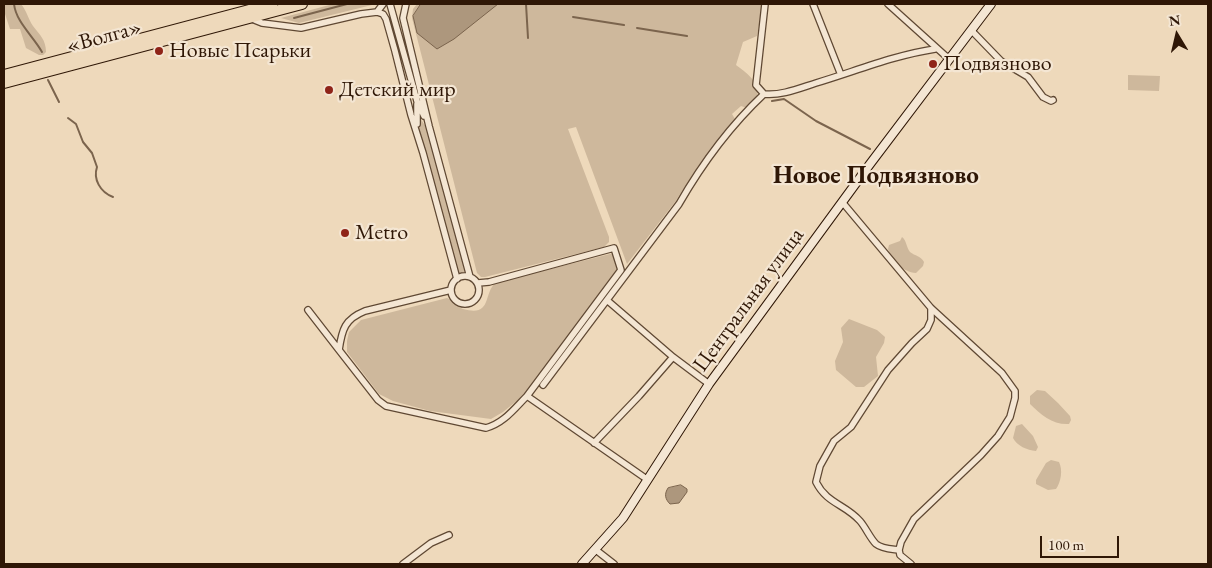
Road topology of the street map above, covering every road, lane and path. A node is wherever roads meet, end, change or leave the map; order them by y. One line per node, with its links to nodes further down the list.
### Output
1 (272, 4): 15 (highway, «Волга»)
2 (302, 4): 11 (highway, «Волга»)
3 (384, 4): 10 (street)
4 (390, 4): 20 (street)
5 (405, 4): 21 (street)
6 (765, 4): 18 (street)
7 (813, 4): 16 (street)
8 (888, 4): 13 (street)
9 (991, 4): 12 (main road, Центральная улица)
10 (377, 12): 11 (street); 22 (street)
11 (248, 18): 17 (highway, «Волга»)
12 (971, 30): 14 (main road, Центральная улица); 19 (street)
13 (935, 48): 14 (street); 16 (street)
14 (949, 59): 23 (main road, Центральная улица)
15 (4, 75)
16 (841, 75): 18 (street)
17 (4, 83)
18 (764, 94): 28 (street)
19 (1053, 100)
20 (416, 101): 21 (street); 22 (street)
21 (429, 126): 24 (street)
22 (417, 130): 25 (street)
23 (843, 203): 29 (street); 33 (main road, Центральная улица)
24 (470, 277): 25 (street); 26 (street)
25 (457, 278): 27 (street)
26 (478, 283): 27 (street); 35 (street)
27 (451, 290): 31 (street)
28 (608, 301): 32 (street); 34 (street)
29 (931, 308): 40 (street); 40 (street)
30 (308, 310): 31 (street)
31 (339, 350): 35 (street)
32 (672, 357): 33 (street); 36 (street)
33 (709, 384): 37 (main road, Центральная улица)
34 (543, 385)
35 (526, 396): 36 (street)
36 (594, 443): 37 (street)
37 (648, 480): 39 (main road, Центральная улица)
38 (449, 535): 41 (street)
39 (596, 550): 42 (main road, Центральная улица); 43 (street)
40 (899, 550): 44 (street)
41 (403, 564)
42 (582, 564)
43 (614, 564)
44 (911, 564)

